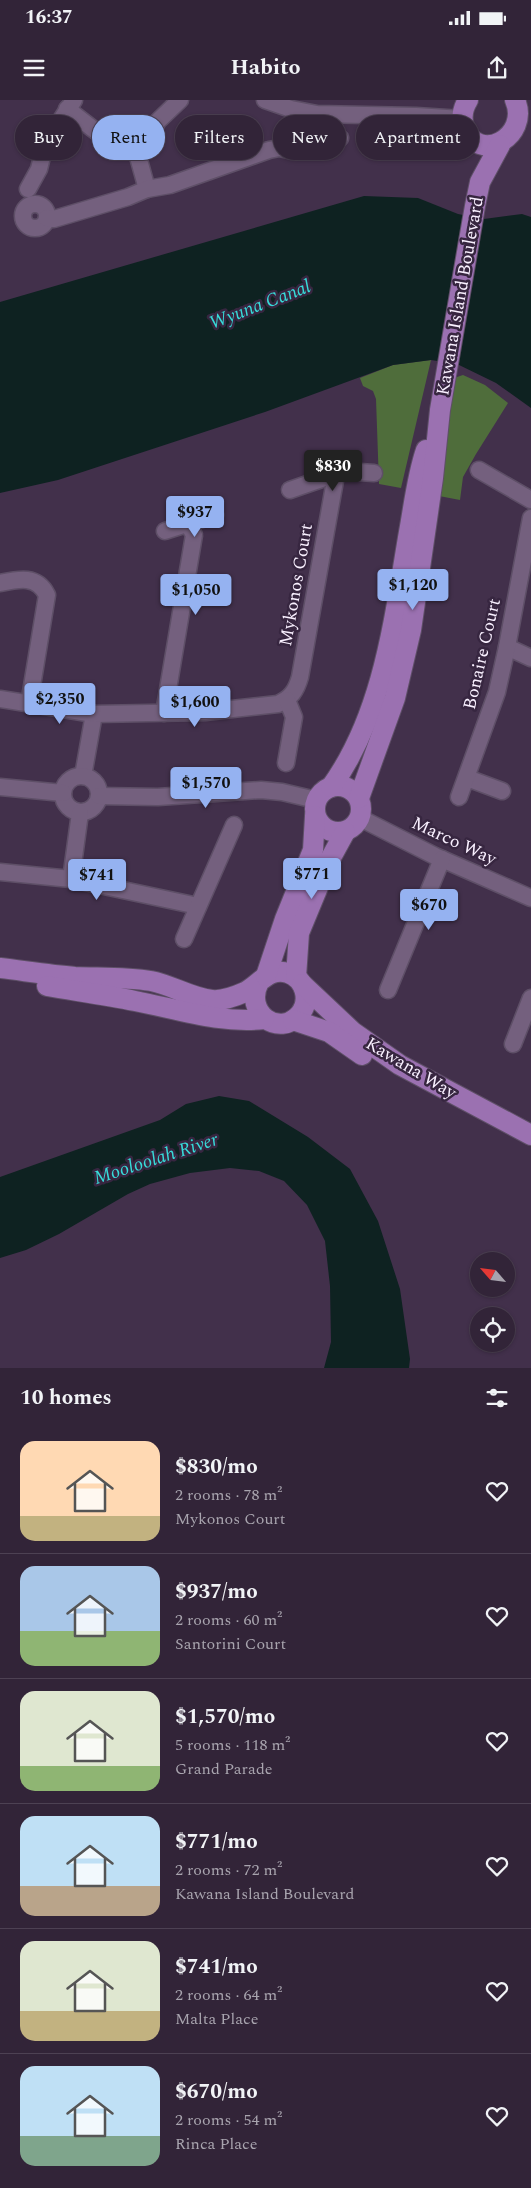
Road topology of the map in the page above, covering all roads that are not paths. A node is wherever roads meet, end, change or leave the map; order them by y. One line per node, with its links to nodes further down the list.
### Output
1 (180, 100): 6 (street)
2 (266, 100): 7 (street)
3 (468, 100): 8 (main road)
4 (515, 100): 11 (main road, Kawana Island Boulevard)
5 (71, 104): 9 (street); 16 (street)
6 (164, 115)
7 (366, 115)
8 (463, 115)
9 (92, 123)
10 (479, 143): 11 (main road)
11 (500, 144): 15 (main road, Kawana Island Boulevard)
12 (273, 149): 17 (street)
13 (139, 160): 17 (street)
14 (475, 160): 15 (main road, Kawana Island Boulevard)
15 (480, 182): 19 (main road, Kawana Island Boulevard)
16 (28, 189)
17 (147, 189): 18 (street)
18 (47, 218)
19 (440, 410): 41 (main road, Kawana Island Boulevard); 47 (main road, Kawana Island Boulevard)
20 (479, 470): 24 (street)
21 (374, 473): 22 (street)
22 (336, 475): 23 (street); 33 (street, Mykonos Court)
23 (290, 490)
24 (531, 500)
25 (215, 515): 27 (street)
26 (531, 518): 30 (street, Bonaire Court)
27 (188, 524): 28 (street); 35 (street)
28 (165, 531)
29 (0, 583): 34 (street)
30 (507, 647): 31 (street); 39 (street, Bonaire Court)
31 (531, 658)
32 (0, 699): 34 (street)
33 (287, 700): 35 (street); 37 (street)
34 (29, 704): 36 (street)
35 (164, 713): 36 (street)
36 (94, 714): 38 (street)
37 (286, 763)
38 (83, 776): 43 (street); 44 (street)
39 (467, 778): 42 (street); 45 (street, Bonaire Court)
40 (0, 786): 43 (street)
41 (331, 787): 46 (main road); 47 (main road)
42 (502, 792)
43 (62, 793): 48 (street)
44 (98, 796): 46 (street); 48 (street)
45 (459, 797)
46 (316, 808): 50 (main road); 59 (main road)
47 (360, 808): 50 (main road); 51 (street, Marco Way)
48 (80, 812): 53 (street)
49 (234, 825): 55 (street)
50 (345, 832): 60 (main road)
51 (442, 859): 54 (street, Marco Way); 61 (street)
52 (0, 872): 53 (street)
53 (71, 879): 55 (street)
54 (531, 898)
55 (198, 906): 56 (street)
56 (184, 939)
57 (0, 968): 59 (main road)
58 (0, 979): 63 (main road)
59 (263, 979): 60 (main road); 63 (main road)
60 (299, 981): 64 (main road); 66 (main road, Kawana Way)
61 (388, 990)
62 (531, 998): 65 (street)
63 (264, 1018): 64 (main road)
64 (293, 1020): 67 (main road, Kawana Way)
65 (513, 1044)
66 (531, 1135)
67 (531, 1148)

